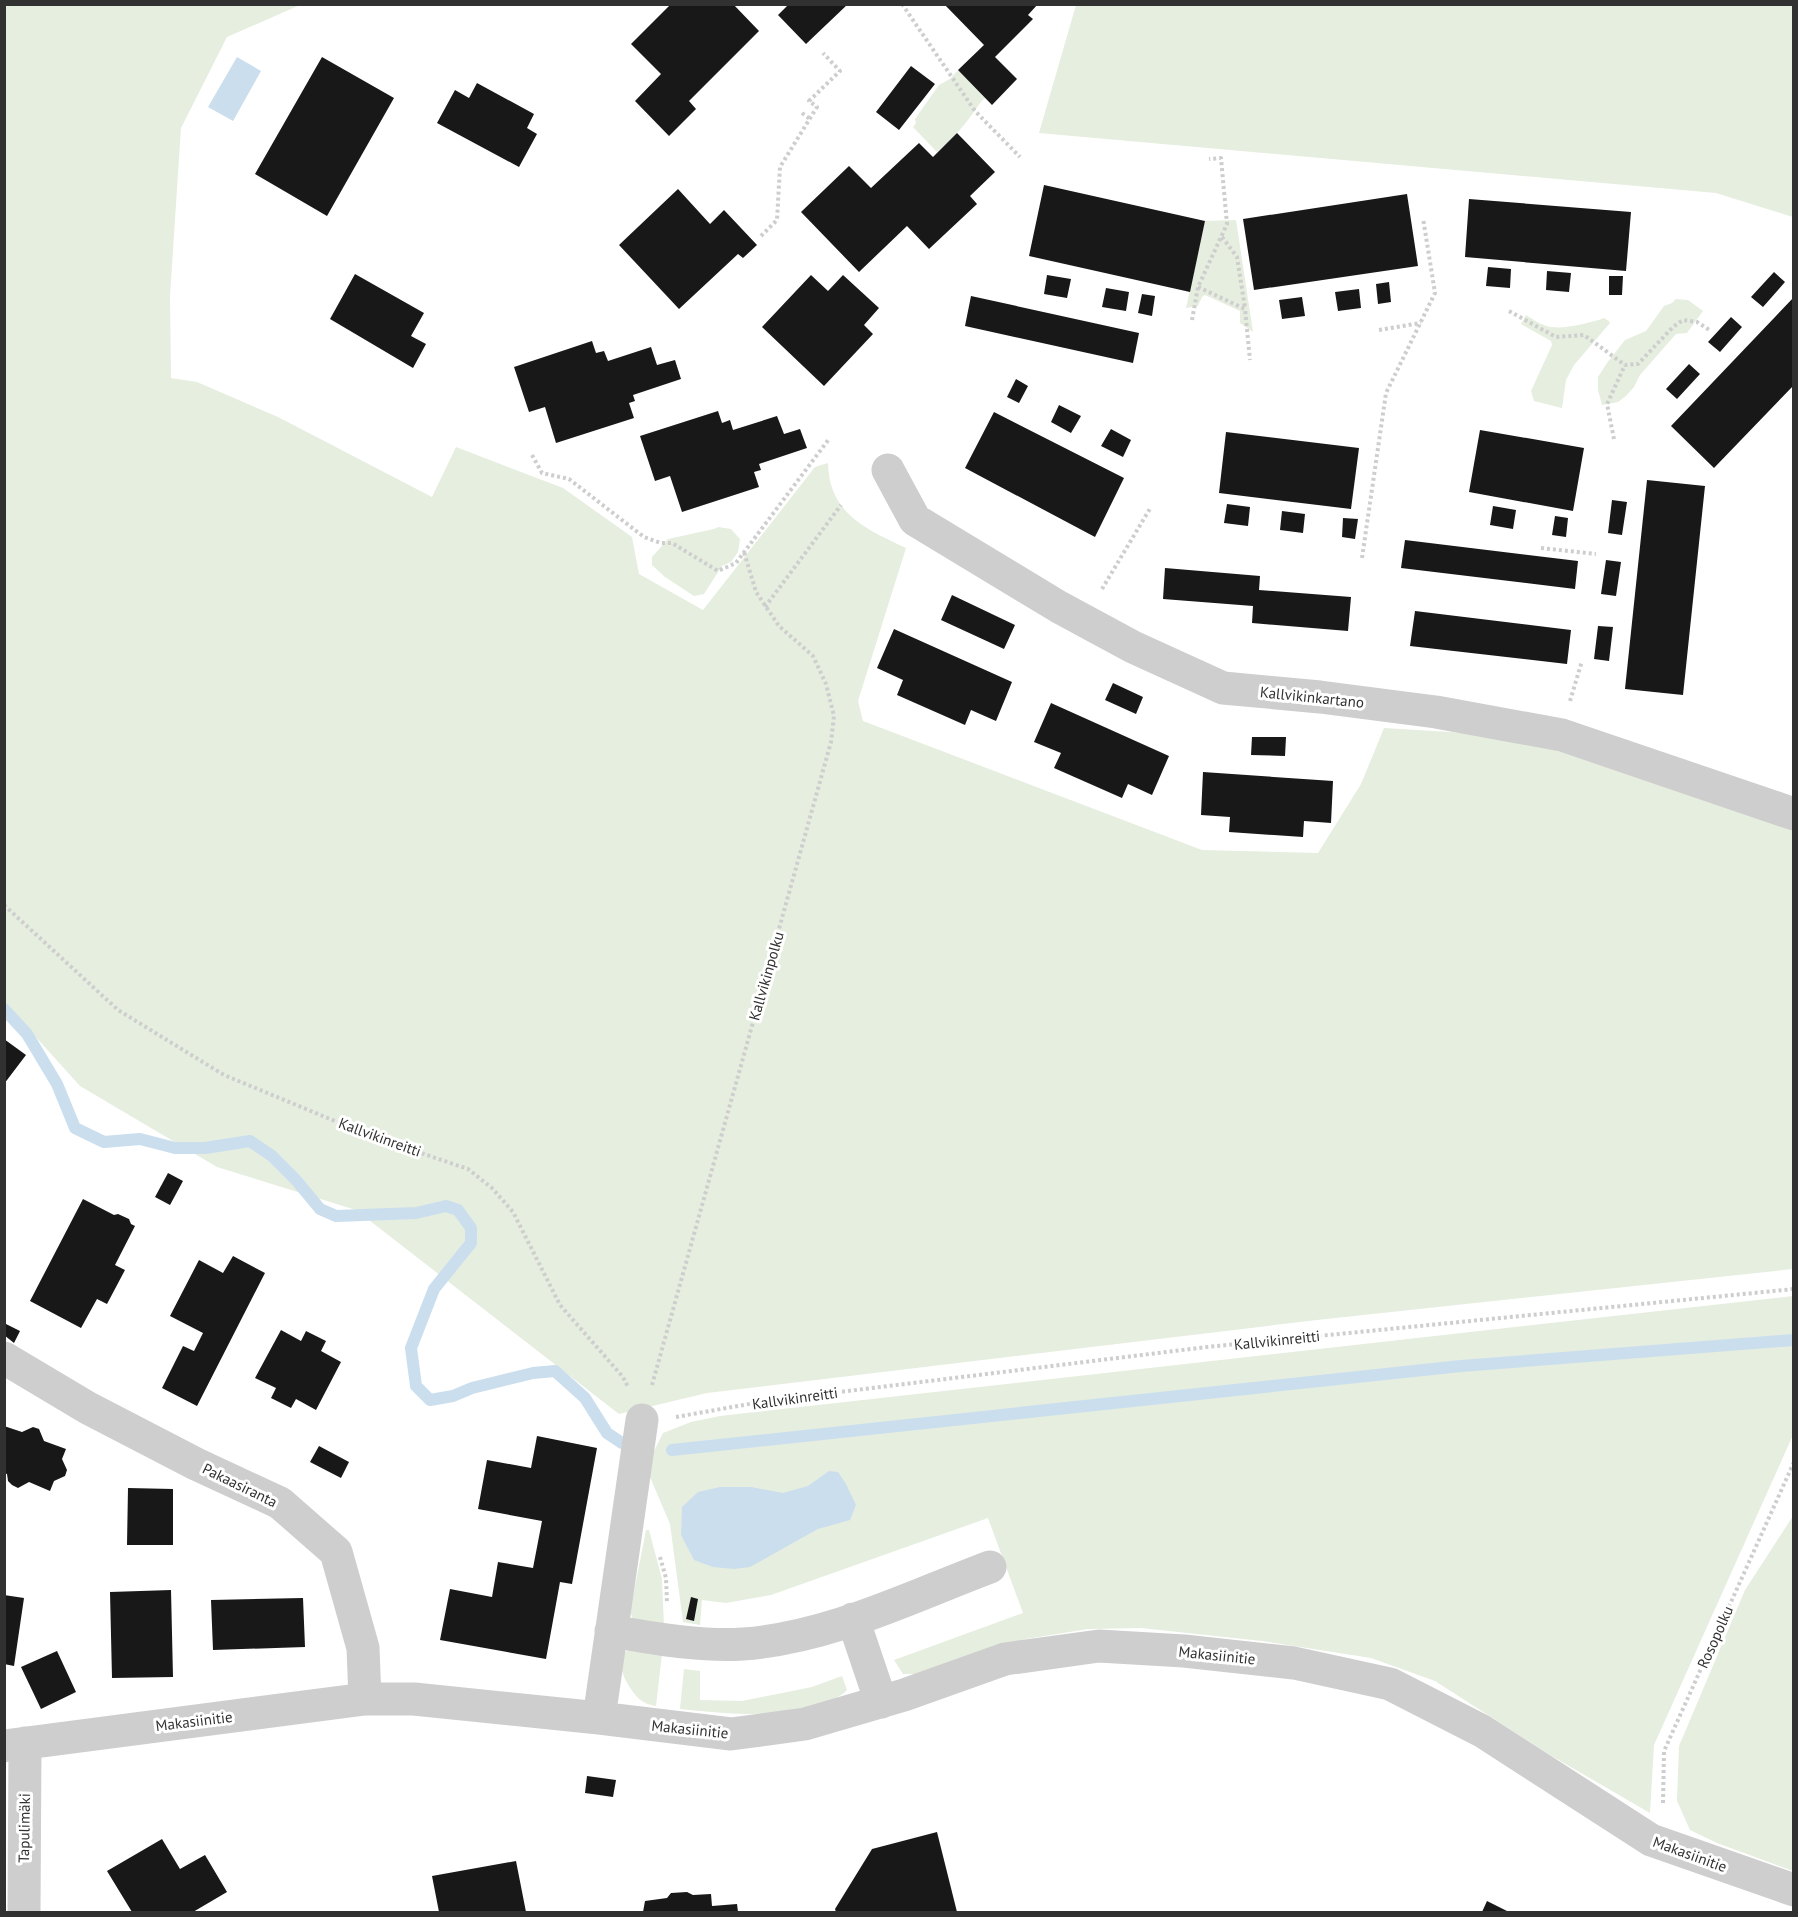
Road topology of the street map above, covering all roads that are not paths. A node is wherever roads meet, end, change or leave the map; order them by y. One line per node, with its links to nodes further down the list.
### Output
1 (888, 470): 2 (street, Kallvikinkartano)
2 (1794, 814)
3 (4, 1358): 8 (street, Pakaasiranta)
4 (642, 1420): 7 (street)
5 (990, 1567): 6 (street)
6 (853, 1619): 7 (street); 9 (street)
7 (612, 1631): 10 (street)
8 (365, 1699): 10 (street, Makasiinitie); 11 (street, Makasiinitie)
9 (881, 1702): 10 (street, Makasiinitie); 12 (street, Makasiinitie)
10 (599, 1718)
11 (15, 1744): 13 (street, Tapulimäki)
12 (1794, 1890)
13 (24, 1912)

